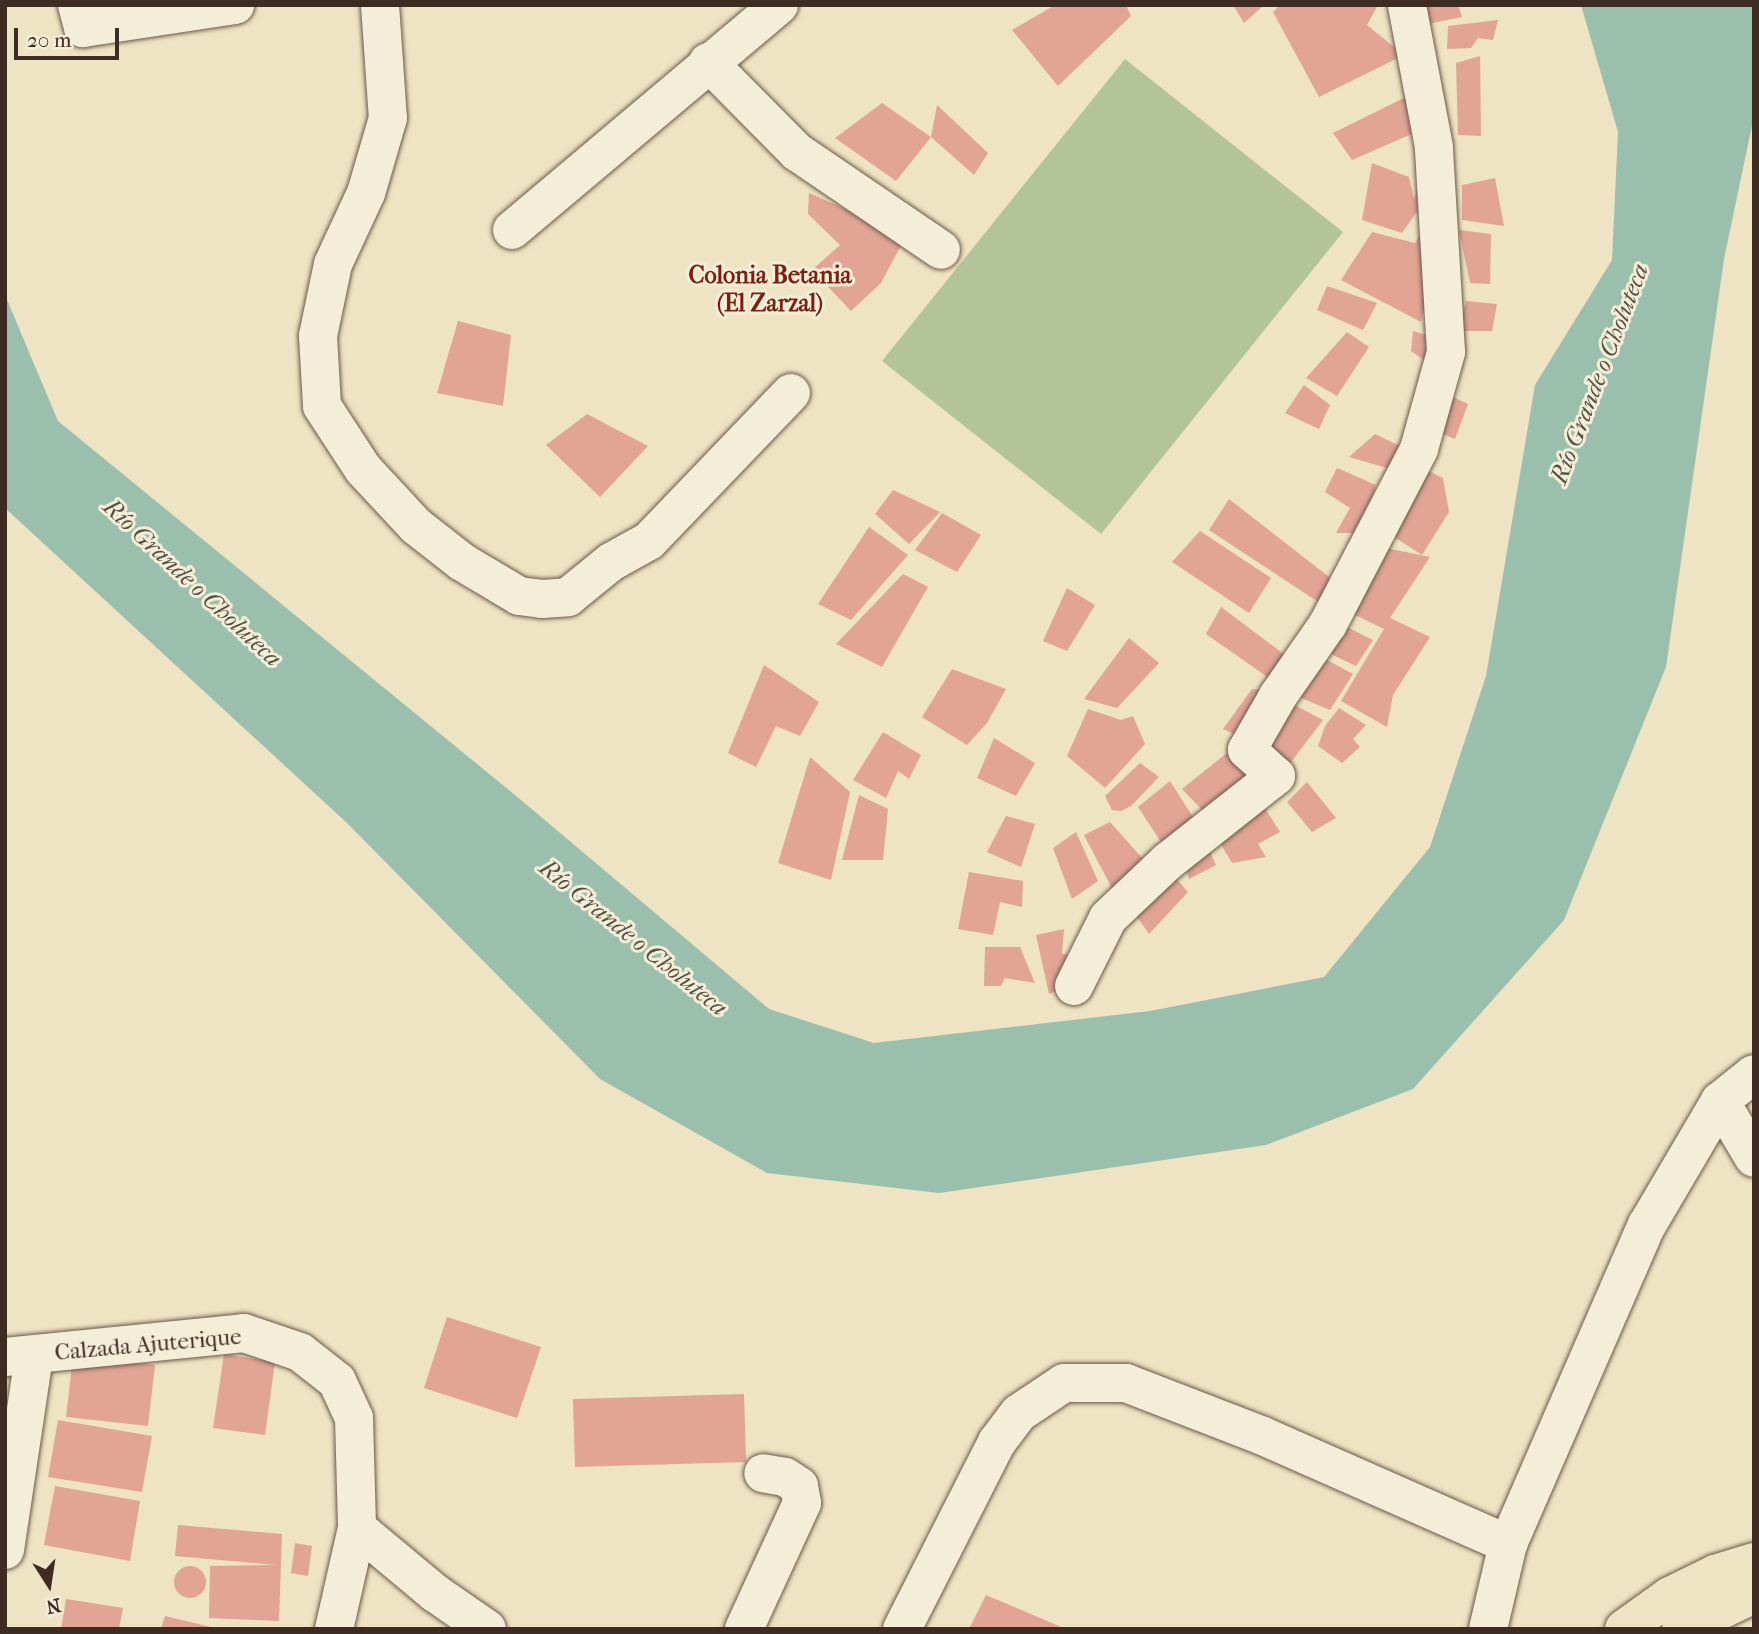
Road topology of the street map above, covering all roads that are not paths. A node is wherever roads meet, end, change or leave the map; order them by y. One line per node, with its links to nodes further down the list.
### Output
1 (77, 5): 2 (street)
2 (235, 5)
3 (380, 5): 9 (street)
4 (779, 5): 6 (street)
5 (1407, 5): 10 (street)
6 (708, 62): 7 (street); 8 (street)
7 (512, 230)
8 (941, 250)
9 (791, 393)
10 (1074, 986)
11 (1754, 1074): 12 (street)
12 (1720, 1101): 13 (street); 17 (street)
13 (1754, 1158)
14 (20, 1356): 16 (street, Calzada Ajuterique); 18 (street)
15 (763, 1472): 23 (street)
16 (357, 1528): 21 (street, Calzada Ajuterique); 22 (street)
17 (1508, 1544): 24 (street); 25 (street)
18 (5, 1550)
19 (1754, 1562): 26 (highway)
20 (1754, 1594): 27 (highway)
21 (334, 1629)
22 (487, 1629)
23 (744, 1629)
24 (902, 1629)
25 (1488, 1629)
26 (1624, 1629)
27 (1681, 1629)

